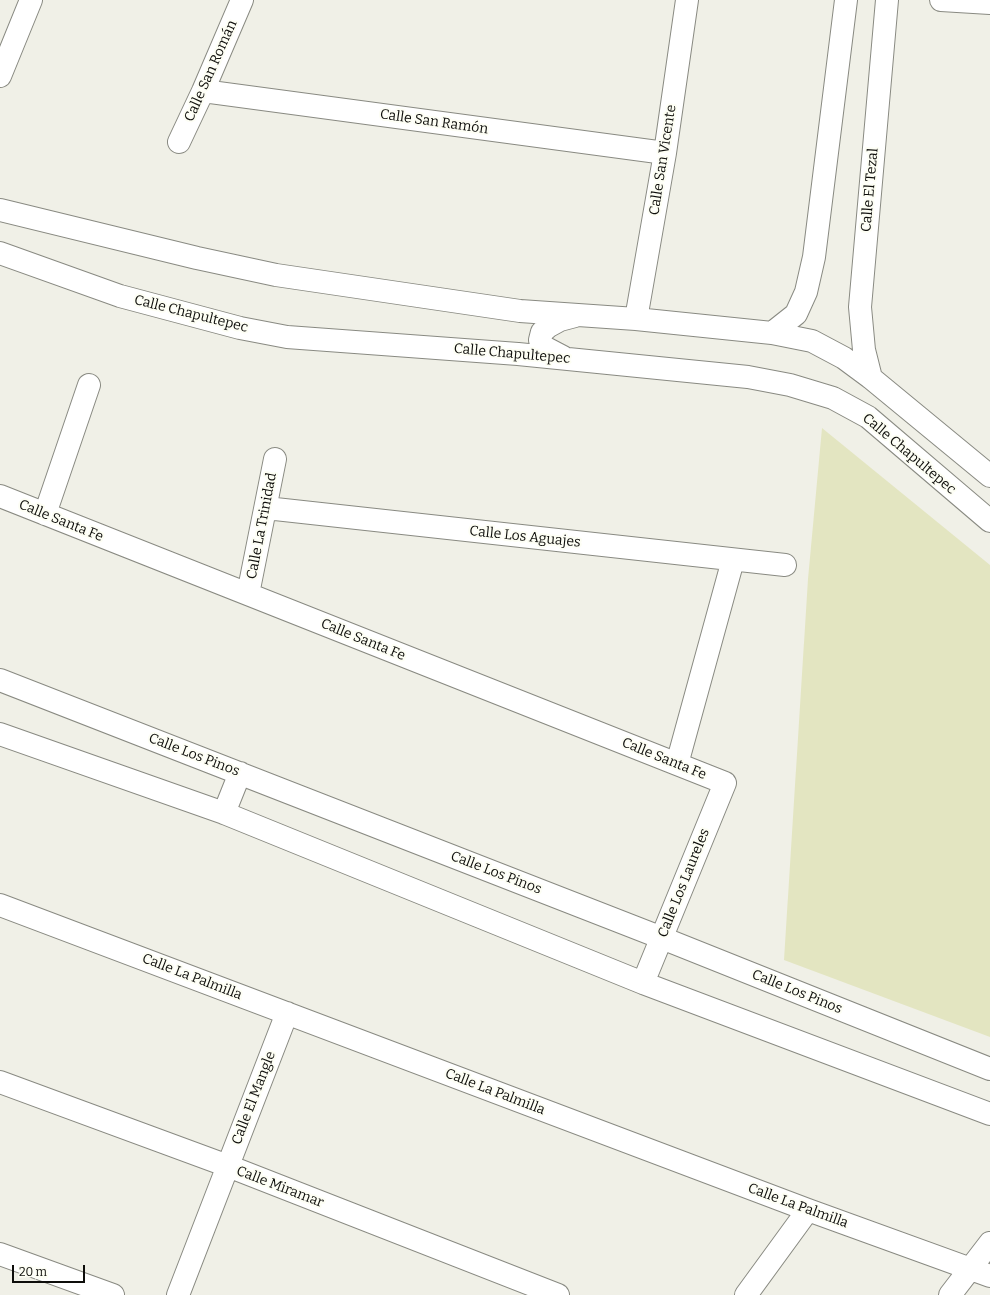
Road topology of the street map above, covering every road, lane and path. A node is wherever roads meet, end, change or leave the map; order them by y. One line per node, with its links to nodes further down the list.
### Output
1 (31, 0): 8 (street)
2 (242, 0): 9 (street, Calle San Román)
3 (687, 0): 11 (street, Calle San Vicente)
4 (846, 0): 16 (street)
5 (887, 0): 18 (street, Calle El Tezal)
6 (941, 0): 7 (street)
7 (990, 3)
8 (0, 76)
9 (203, 91): 10 (street, Calle San Román); 11 (street, Calle San Ramón)
10 (179, 142)
11 (665, 153): 15 (street, Calle San Vicente)
12 (0, 210): 14 (street)
13 (0, 253): 17 (street, Calle Chapultepec)
14 (580, 315): 15 (street); 17 (street)
15 (636, 319): 16 (street)
16 (772, 333): 18 (street)
17 (567, 359): 25 (street, Calle Chapultepec)
18 (871, 378): 21 (street)
19 (89, 385): 24 (street)
20 (275, 459): 23 (street, Calle La Trinidad)
21 (990, 476)
22 (0, 496): 24 (street, Calle Santa Fe)
23 (266, 508): 26 (street, Calle Los Aguajes); 28 (street, Calle La Trinidad)
24 (45, 514): 28 (street, Calle Santa Fe)
25 (990, 521)
26 (733, 560): 27 (street, Calle Los Aguajes); 31 (street)
27 (785, 565)
28 (248, 594): 31 (street, Calle Santa Fe)
29 (0, 680): 32 (street, Calle Los Pinos)
30 (0, 734): 34 (street)
31 (677, 764): 33 (street, Calle Santa Fe)
32 (240, 773): 34 (street); 36 (street, Calle Los Pinos)
33 (725, 783): 36 (street, Calle Los Laureles)
34 (224, 813): 37 (street)
35 (0, 905): 38 (street, Calle La Palmilla)
36 (662, 938): 37 (street, Calle Los Laureles); 39 (street, Calle Los Pinos)
37 (643, 983): 41 (street)
38 (288, 1013): 42 (street, Calle El Mangle); 43 (street, Calle La Palmilla)
39 (990, 1069)
40 (0, 1082): 42 (street, Calle Miramar)
41 (990, 1114)
42 (228, 1166): 48 (street, Calle El Mangle); 49 (street, Calle Miramar)
43 (808, 1210): 46 (street, Calle La Palmilla); 50 (street)
44 (990, 1243): 46 (street)
45 (0, 1254): 47 (street)
46 (980, 1273): 51 (street)
47 (113, 1295)
48 (178, 1295)
49 (558, 1295)
50 (746, 1295)
51 (950, 1295)

